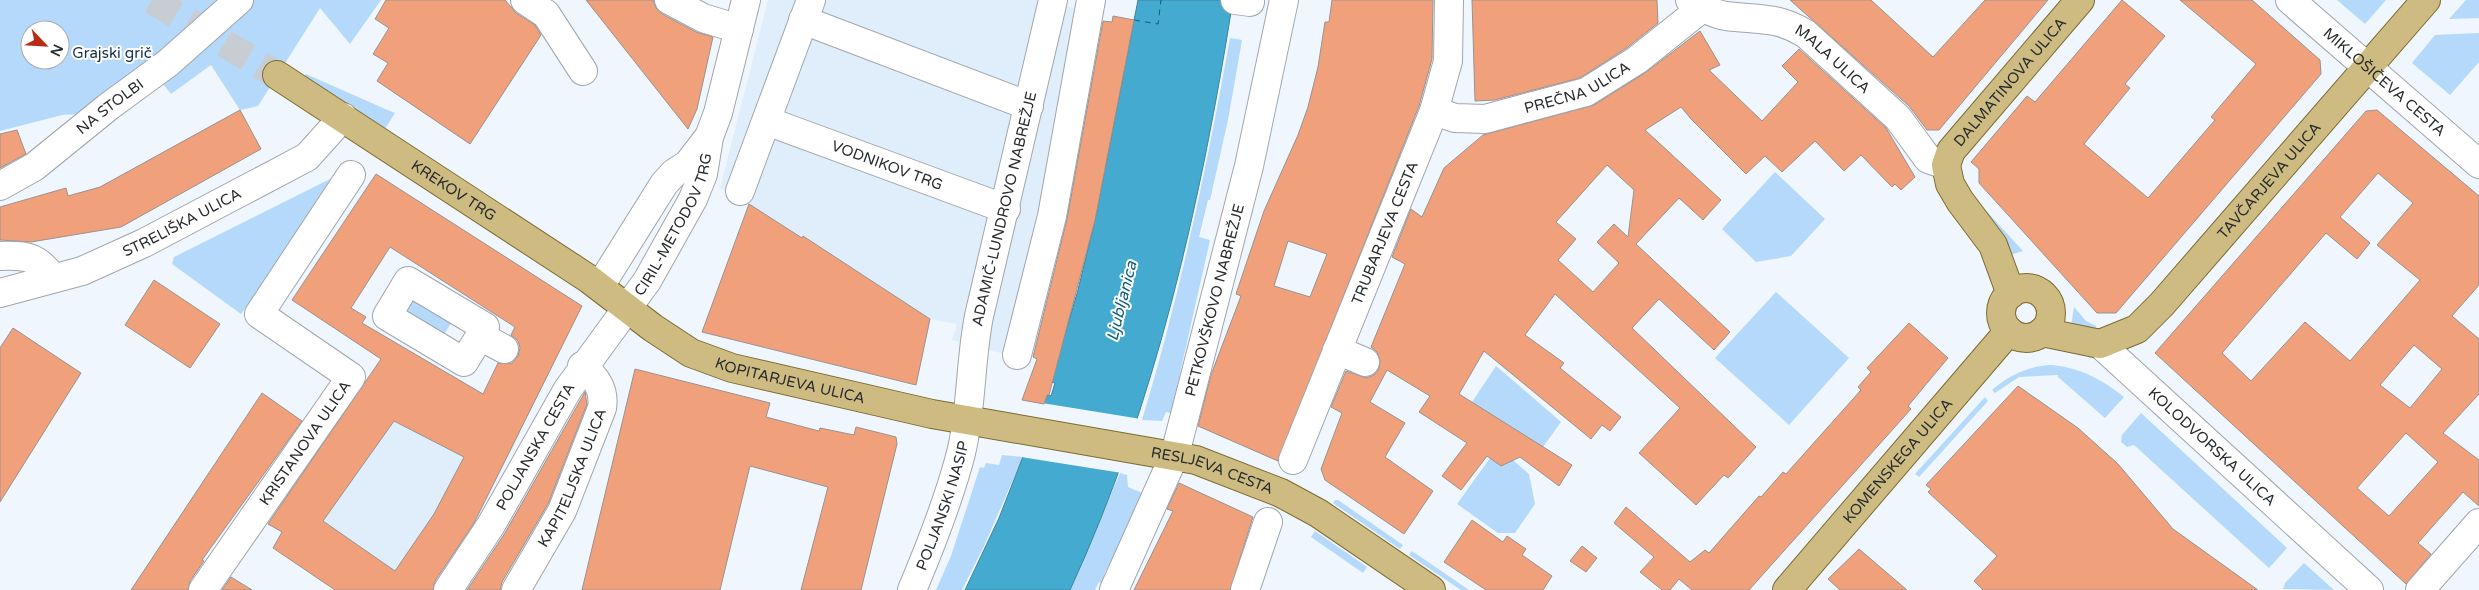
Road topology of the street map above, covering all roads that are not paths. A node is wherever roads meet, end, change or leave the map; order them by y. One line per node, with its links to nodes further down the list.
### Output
1 (240, 0): 27 (street, NA STOLBI)
2 (525, 0): 17 (street)
3 (669, 0): 15 (street)
4 (746, 0): 15 (street, CIRIL-METODOV TRG)
5 (1449, 0): 20 (street, TRUBARJEVA CESTA)
6 (2080, 0): 25 (main road, DALMATINOVA ULICA)
7 (2290, 0): 16 (street, MIKLOŠIČEVA CESTA)
8 (2426, 0): 16 (main road, TAVČARJEVA ULICA)
9 (1053, 2): 12 (street); 19 (street, ADAMIČ-LUNDROVO NABREŽJE)
10 (1265, 3): 46 (street, PETKOVŠKOVO NABREŽJE)
11 (1696, 4): 14 (street, MALA ULICA); 20 (street, PREČNA ULICA)
12 (1090, 6): 42 (street)
13 (807, 10): 19 (street); 22 (street)
14 (1787, 12): 25 (street, MALA ULICA)
15 (739, 29): 23 (street, CIRIL-METODOV TRG)
16 (2368, 68): 24 (street, MIKLOŠIČEVA CESTA); 39 (main road, TAVČARJEVA ULICA)
17 (582, 71)
18 (277, 75): 21 (main road, KREKOV TRG)
19 (1029, 106): 29 (street, ADAMIČ-LUNDROVO NABREŽJE)
20 (1434, 111): 41 (street, TRUBARJEVA CESTA)
21 (343, 117): 31 (street, STRELIŠKA ULICA); 32 (main road, KREKOV TRG)
22 (767, 121): 28 (street); 29 (street, VODNIKOV TRG)
23 (709, 137): 32 (street, CIRIL-METODOV TRG); 35 (street, CIRIL-METODOV TRG)
24 (2479, 164)
25 (1946, 165): 34 (main road)
26 (351, 175): 50 (street, KRISTANOVA ULICA)
27 (0, 186)
28 (740, 191)
29 (1006, 209): 45 (street, ADAMIČ-LUNDROVO NABREŽJE)
30 (0, 256): 31 (street)
31 (54, 278): 33 (street, STRELIŠKA ULICA)
32 (600, 286): 35 (main road, KREKOV TRG)
33 (0, 293)
34 (2011, 294): 36 (main road); 37 (main road)
35 (628, 308): 44 (street, POLJANSKA CESTA); 45 (main road, KOPITARJEVA ULICA)
36 (2009, 332): 37 (main road); 57 (main road, KOMENSKEGA ULICA)
37 (2042, 332): 39 (main road)
38 (480, 336): 40 (street)
39 (2100, 344): 58 (street, KOLODVORSKA ULICA)
40 (504, 349)
41 (1337, 350): 43 (street); 47 (street, TRUBARJEVA CESTA)
42 (1017, 355)
43 (1365, 362)
44 (582, 366): 51 (street, POLJANSKA CESTA); 52 (street, KAPITELJSKA ULICA)
45 (967, 419): 46 (main road, RESLJEVA CESTA); 53 (street, POLJANSKI NASIP)
46 (1164, 452): 54 (street, PETKOVŠKOVO NABREŽJE); 56 (main road, RESLJEVA CESTA)
47 (1293, 460)
48 (1268, 522): 55 (street)
49 (2479, 523): 59 (street)
50 (203, 590)
51 (448, 590)
52 (516, 590)
53 (912, 590)
54 (1114, 590)
55 (1245, 590)
56 (1431, 590)
57 (1786, 590)
58 (2369, 590)
59 (2420, 590)

